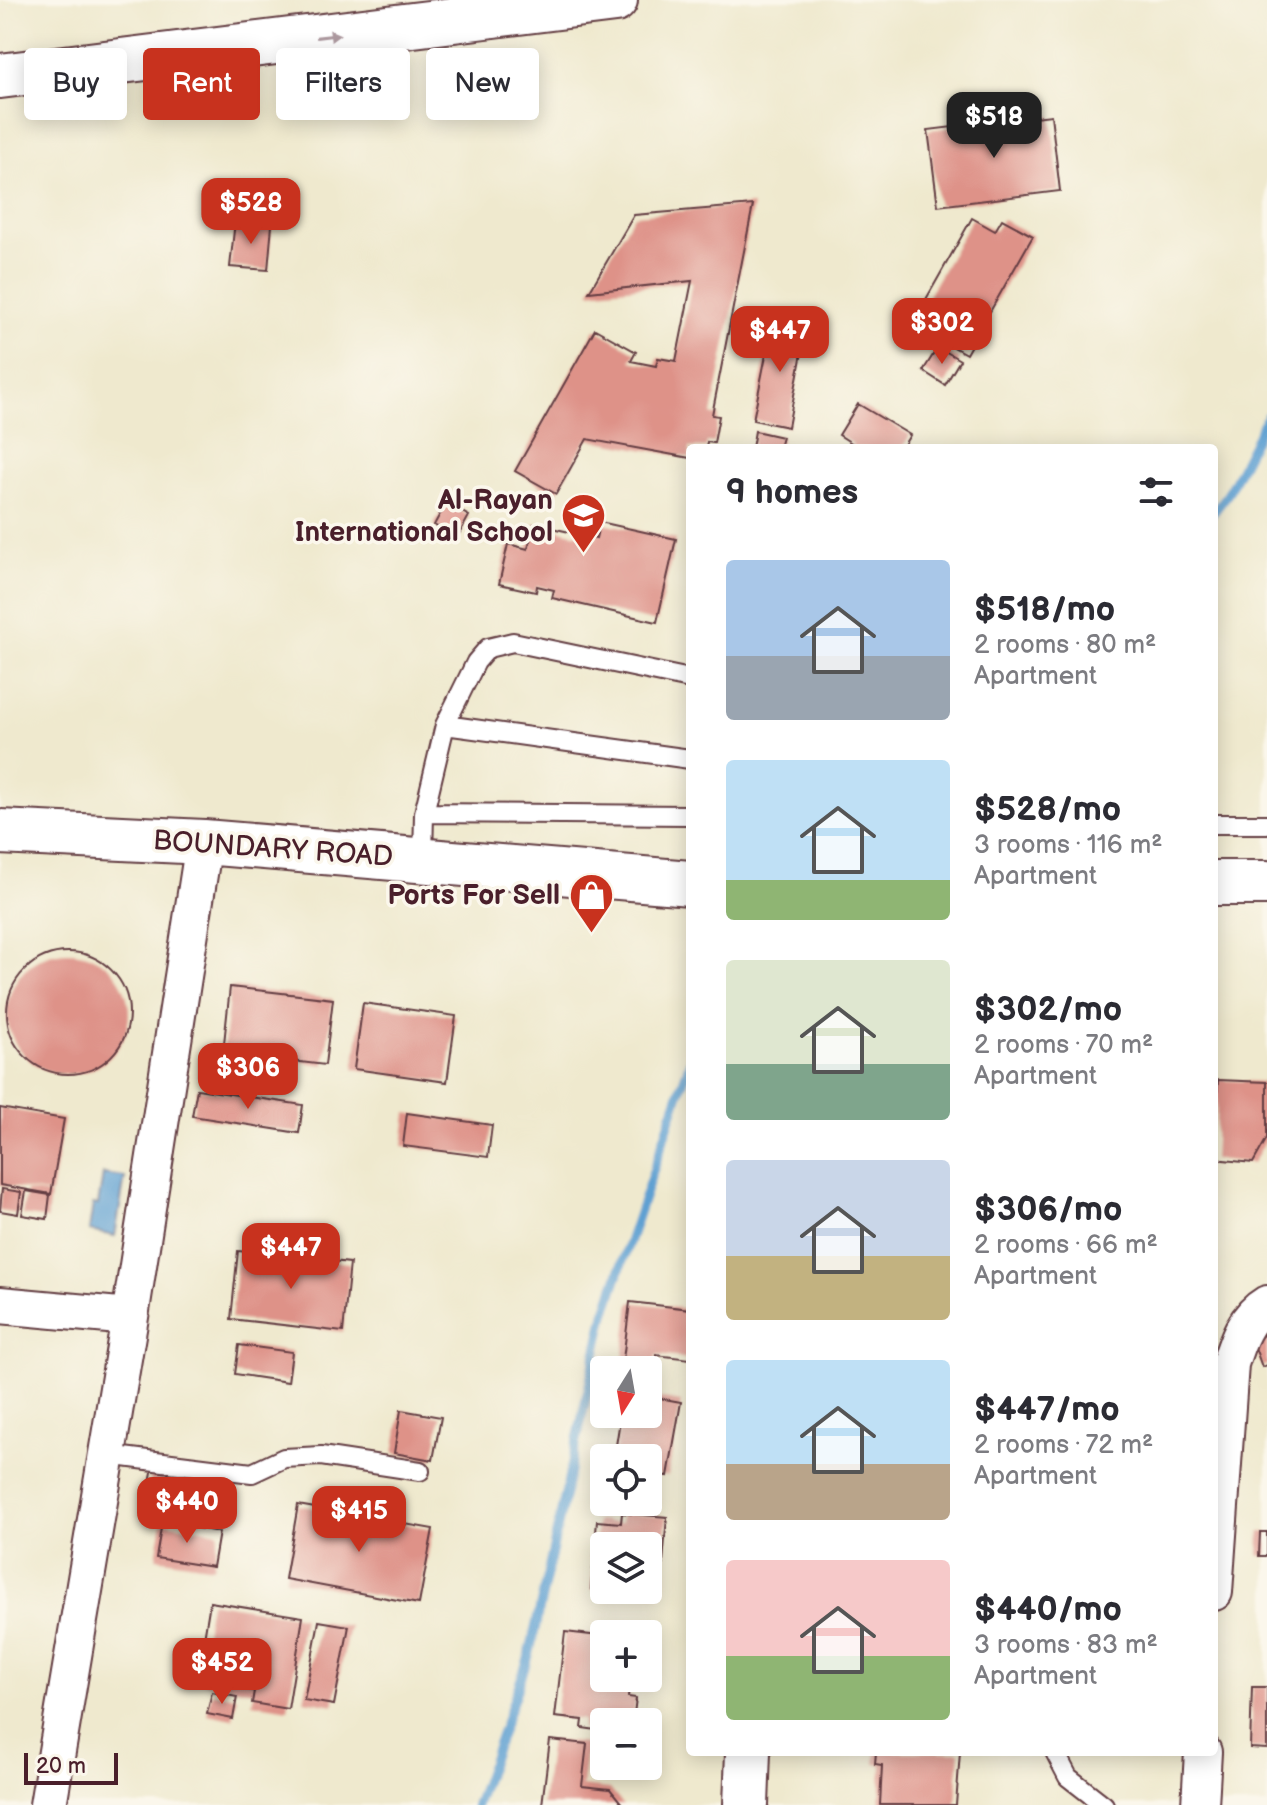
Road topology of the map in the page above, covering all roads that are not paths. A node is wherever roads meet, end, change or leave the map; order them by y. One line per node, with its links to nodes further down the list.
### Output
1 (615, 0): 2 (main road, one-way to 1)
2 (0, 76)
3 (686, 678): 4 (lane)
4 (445, 725): 5 (lane); 6 (lane)
5 (686, 758)
6 (424, 813): 7 (lane); 12 (lane)
7 (686, 815)
8 (1218, 824): 9 (lane)
9 (1267, 824)
10 (0, 832): 11 (main road, BOUNDARY ROAD)
11 (204, 842): 12 (main road, BOUNDARY ROAD); 18 (street)
12 (423, 860): 13 (main road, BOUNDARY ROAD)
13 (686, 883)
14 (1218, 883): 15 (main road)
15 (1267, 883)
16 (1267, 1304): 21 (street)
17 (0, 1305): 18 (street)
18 (130, 1317): 19 (street)
19 (107, 1455): 20 (lane); 25 (street)
20 (420, 1471)
21 (1218, 1535)
22 (748, 1756): 26 (main road)
23 (1057, 1756): 27 (lane)
24 (1203, 1756): 28 (street)
25 (48, 1805)
26 (746, 1805)
27 (1104, 1805)
28 (1200, 1805)

